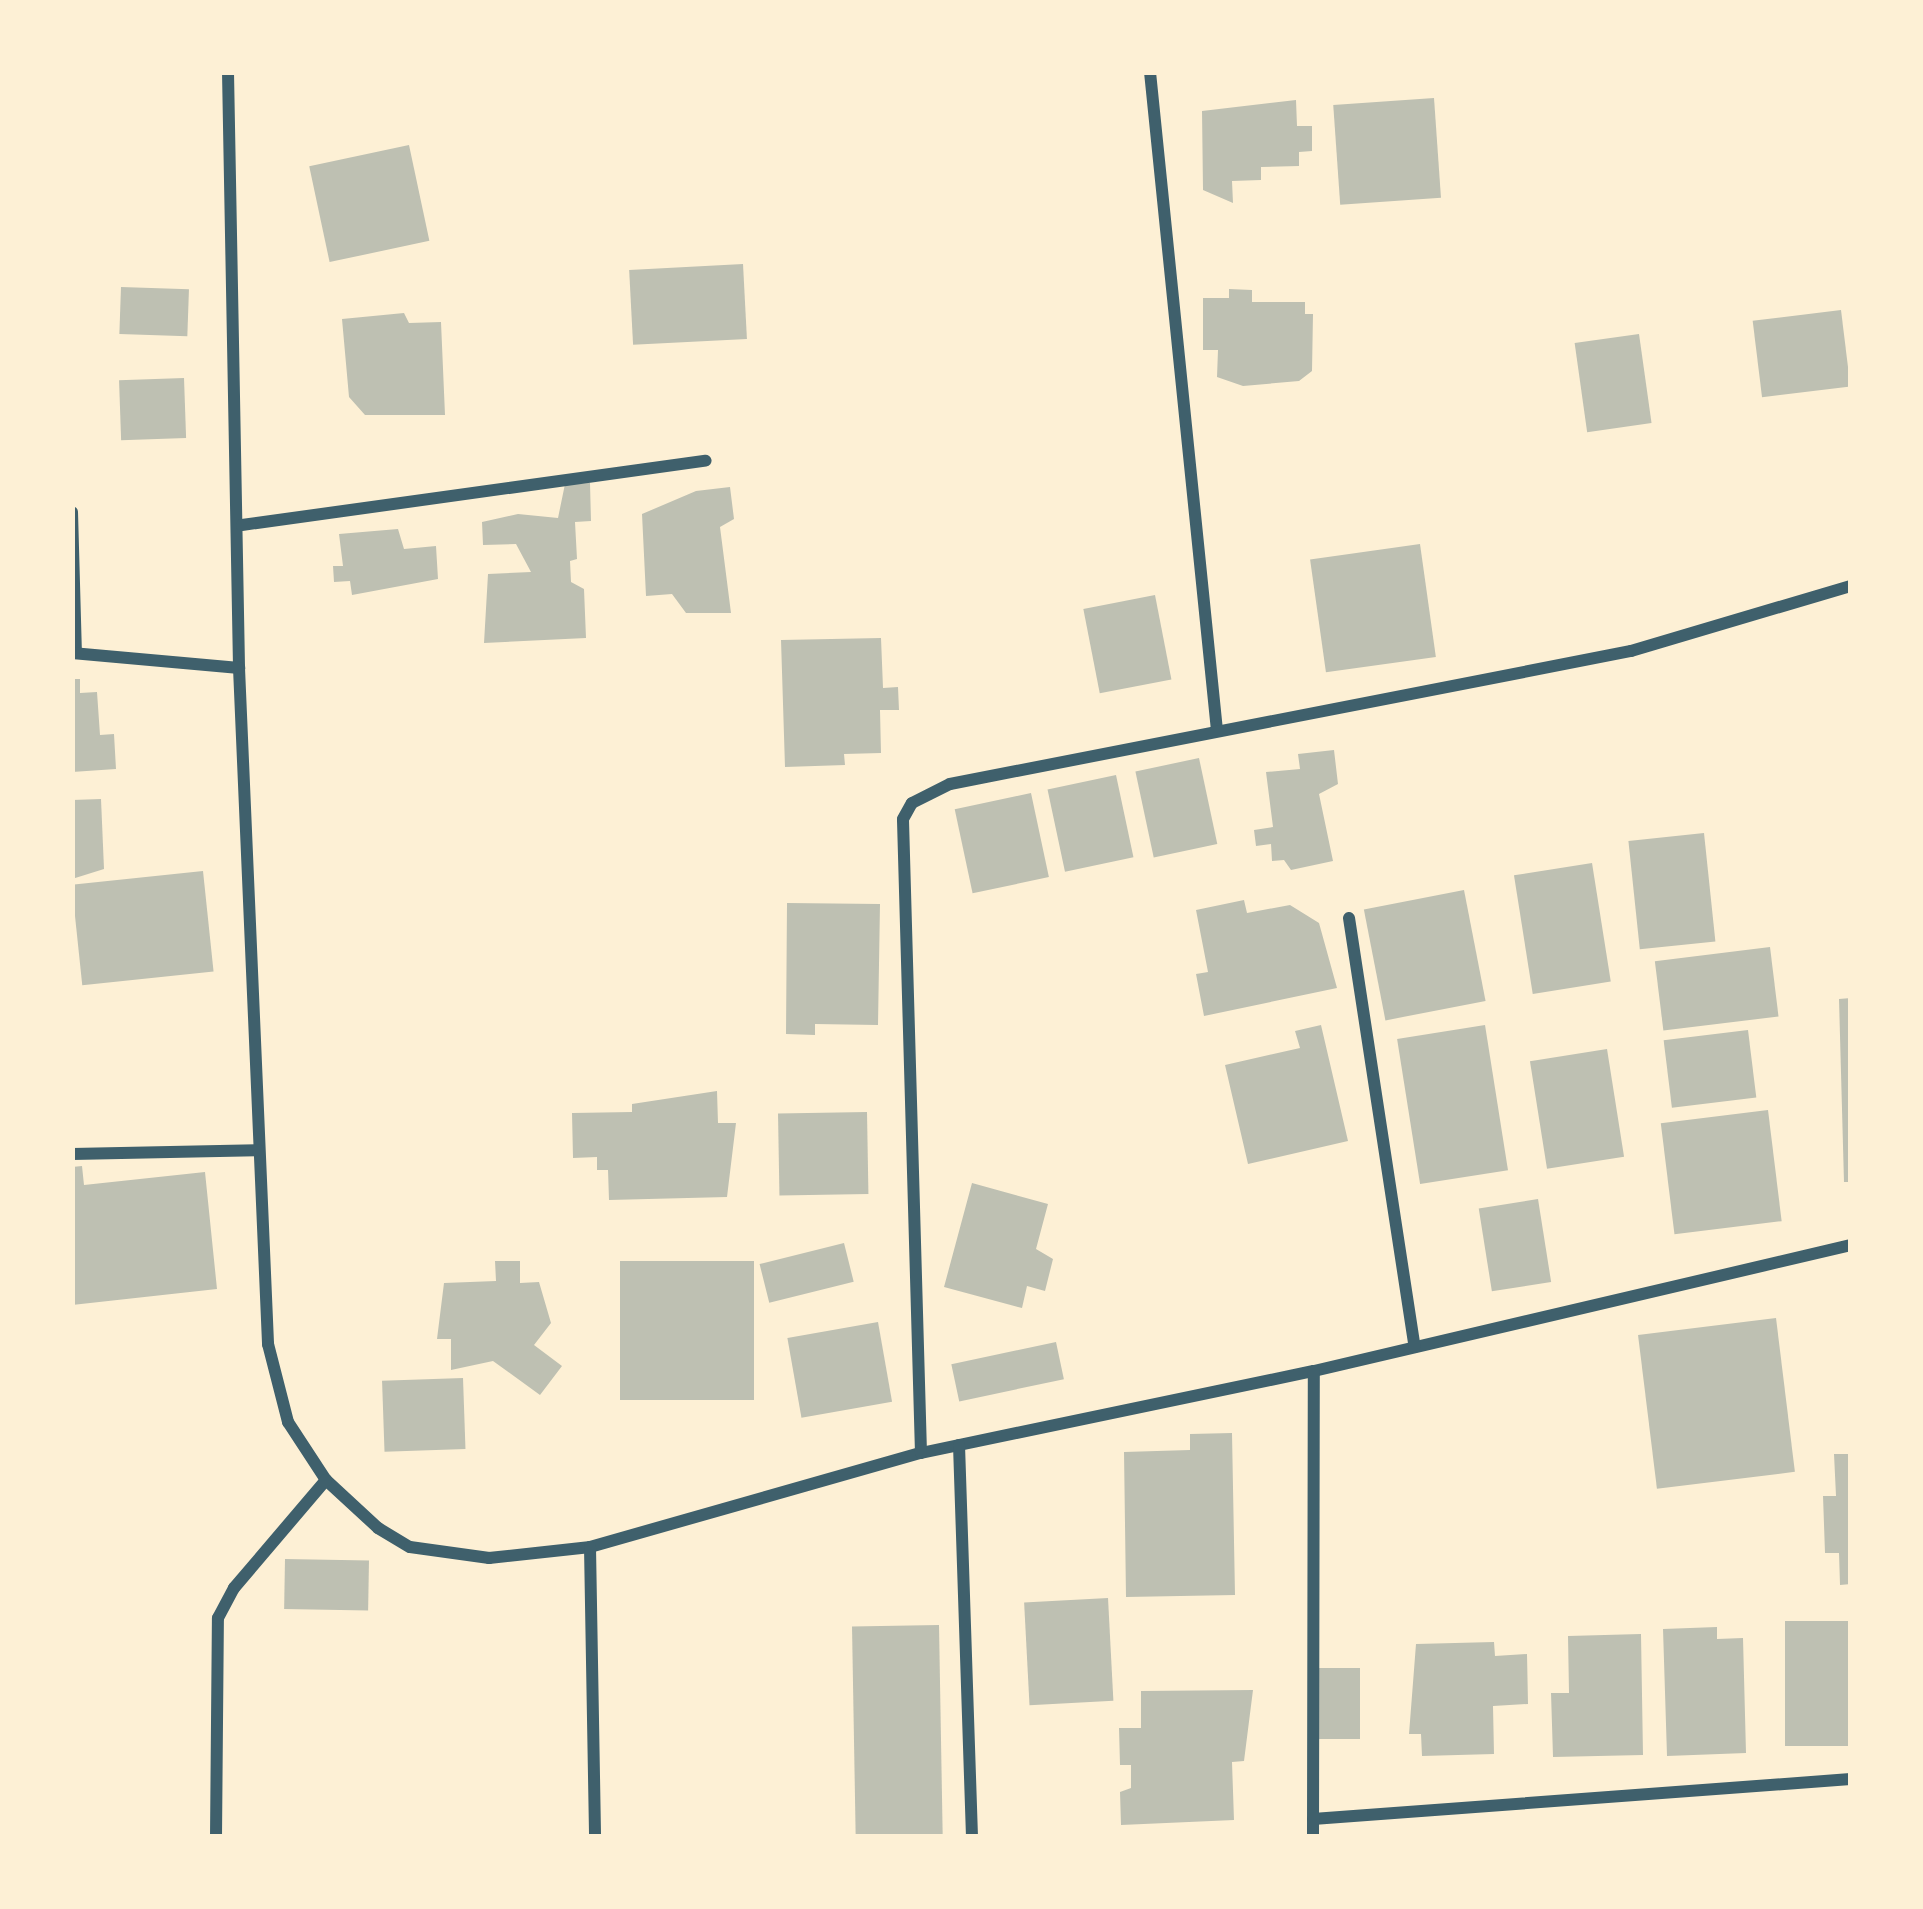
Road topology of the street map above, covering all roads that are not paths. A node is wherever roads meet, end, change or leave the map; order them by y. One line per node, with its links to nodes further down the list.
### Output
1 (228, 72): 5 (street)
2 (1150, 72): 9 (street)
3 (706, 461): 5 (street)
4 (72, 512): 7 (street)
5 (242, 525): 8 (street)
6 (1851, 586): 9 (street)
7 (74, 652): 8 (street)
8 (238, 668): 11 (street)
9 (1217, 731): 17 (street)
10 (1349, 918): 14 (street)
11 (258, 1150): 12 (street); 18 (street)
12 (72, 1154)
13 (1851, 1244): 14 (street)
14 (1415, 1347): 15 (street)
15 (1314, 1371): 16 (street); 21 (street)
16 (959, 1445): 17 (street); 24 (street)
17 (921, 1453): 19 (street)
18 (326, 1480): 19 (street); 22 (street)
19 (590, 1547): 23 (street)
20 (1851, 1779): 21 (street)
21 (1313, 1819): 25 (street)
22 (216, 1837)
23 (595, 1837)
24 (972, 1837)
25 (1313, 1837)

